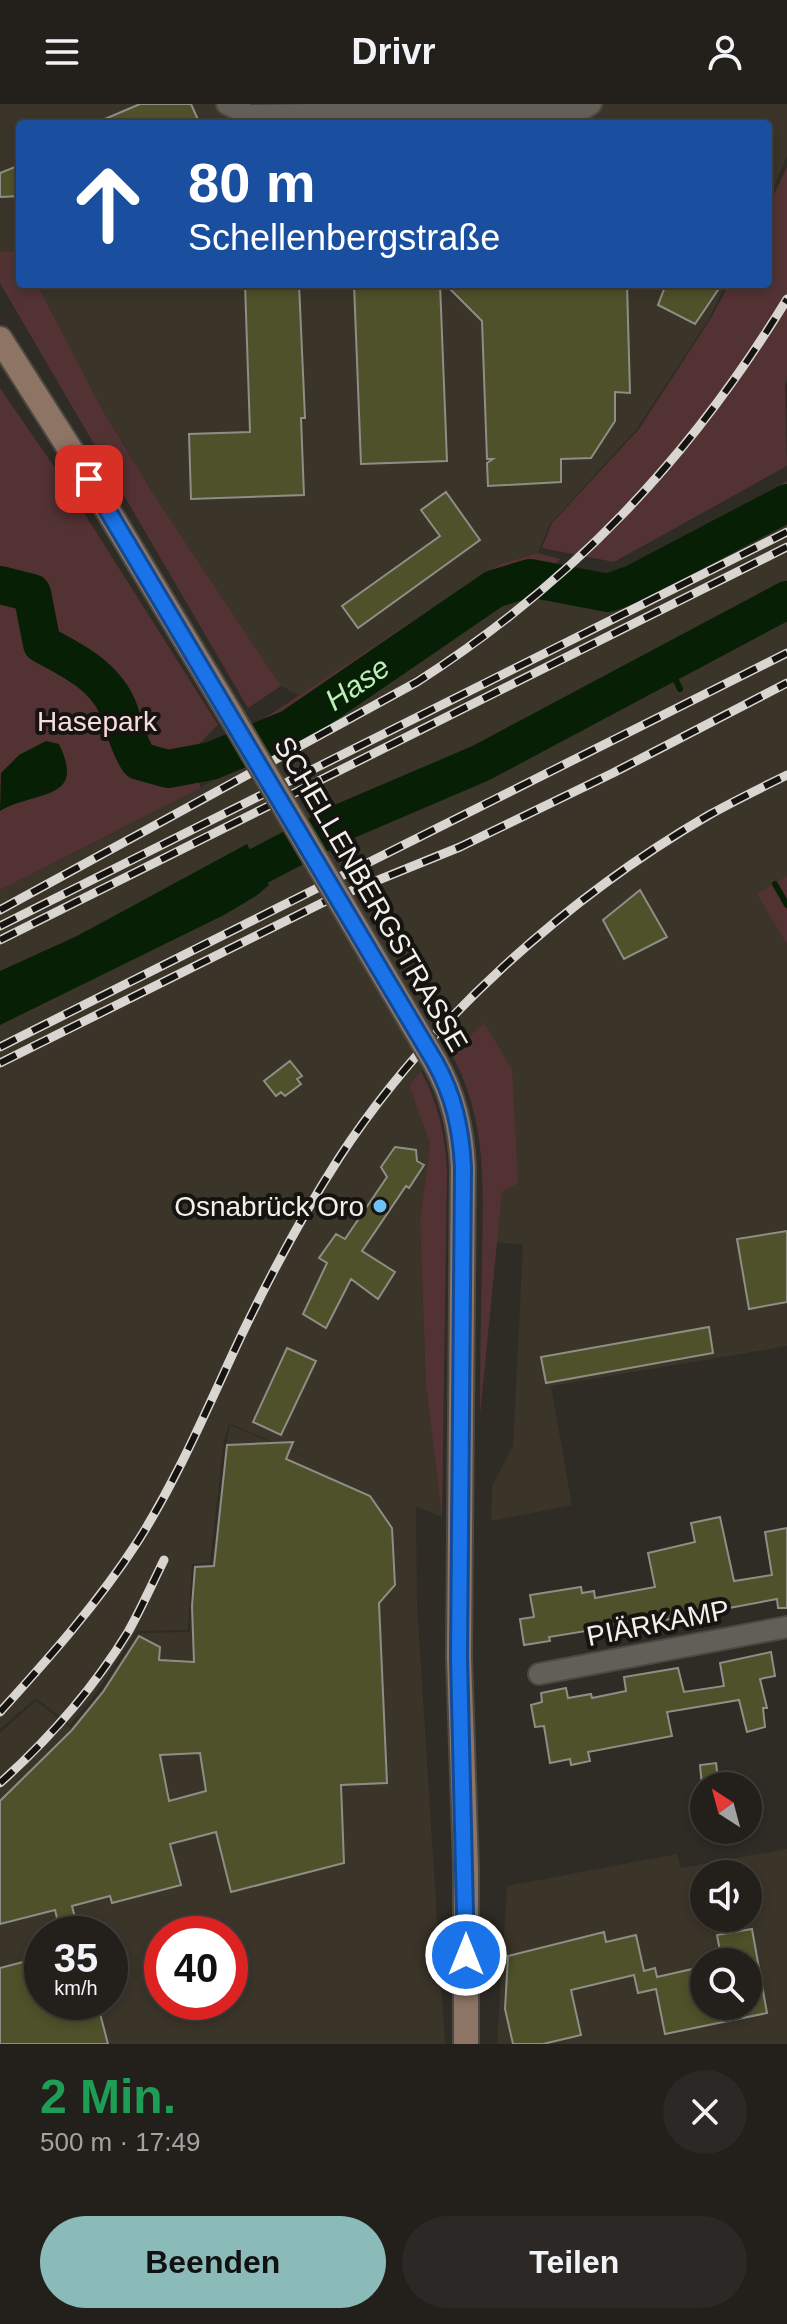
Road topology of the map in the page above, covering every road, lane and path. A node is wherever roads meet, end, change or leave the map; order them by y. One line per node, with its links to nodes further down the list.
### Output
1 (227, 104): 2 (street)
2 (591, 104)
3 (0, 339): 6 (street, SCHELLENBERGSTRASSE, bridge)
4 (787, 1627): 5 (street, PIÄRKAMP)
5 (539, 1674)
6 (466, 2044)

